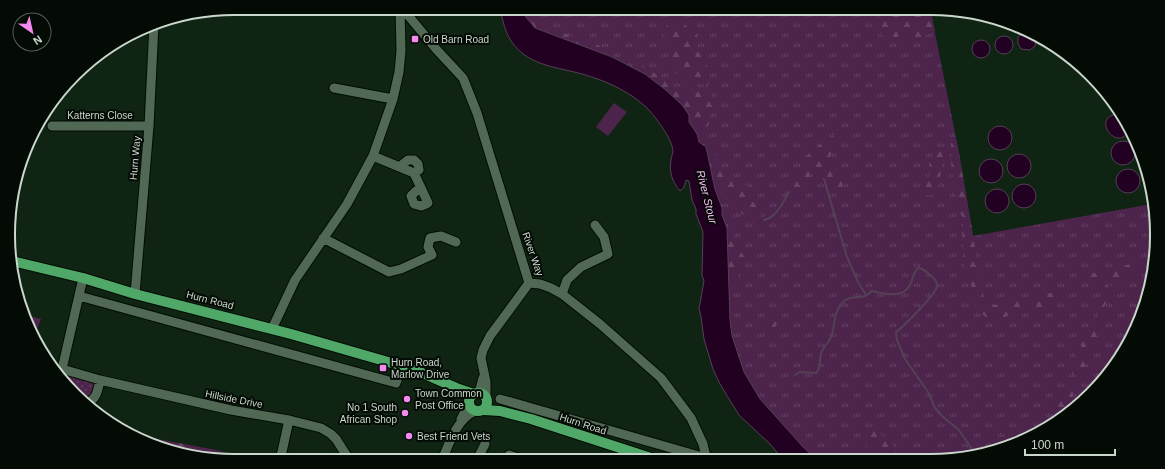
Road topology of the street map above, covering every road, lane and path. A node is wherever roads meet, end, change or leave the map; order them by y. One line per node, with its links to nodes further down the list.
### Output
1 (401, 15): 4 (street)
2 (408, 15): 3 (street, River Way)
3 (411, 18): 4 (street); 17 (street, River Way)
4 (401, 22): 7 (street)
5 (154, 31): 9 (street, Hurn Way)
6 (334, 88): 7 (street)
7 (394, 98): 10 (street)
8 (52, 126): 9 (street, Katterns Close)
9 (149, 126): 18 (street, Hurn Way)
10 (373, 156): 11 (street); 13 (street)
11 (421, 189)
12 (595, 225): 19 (street)
13 (323, 238): 14 (street); 21 (street)
14 (456, 242)
15 (17, 261): 16 (main road, Hurn Road)
16 (83, 278): 18 (main road, Hurn Road); 20 (street, Hillside Drive)
17 (529, 283): 19 (street, River Way); 28 (street)
18 (135, 294): 21 (main road, Hurn Road)
19 (562, 294): 37 (street, River Way)
20 (79, 296): 22 (street); 23 (street, Hillside Drive)
21 (272, 329): 22 (main road, Hurn Road)
22 (402, 366): 28 (main road, Hurn Road)
23 (60, 368)
24 (62, 371): 25 (street, Hillside Drive)
25 (100, 380): 27 (street); 29 (street, Hillside Drive)
26 (500, 399): 36 (street)
27 (91, 401)
28 (478, 401): 33 (street); 35 (main road, Hurn Road)
29 (289, 420): 31 (street); 32 (street, Hillside Drive)
30 (485, 444): 34 (street)
31 (282, 454)
32 (346, 454)
33 (445, 454)
34 (480, 454)
35 (639, 454)
36 (695, 454)
37 (708, 454)

